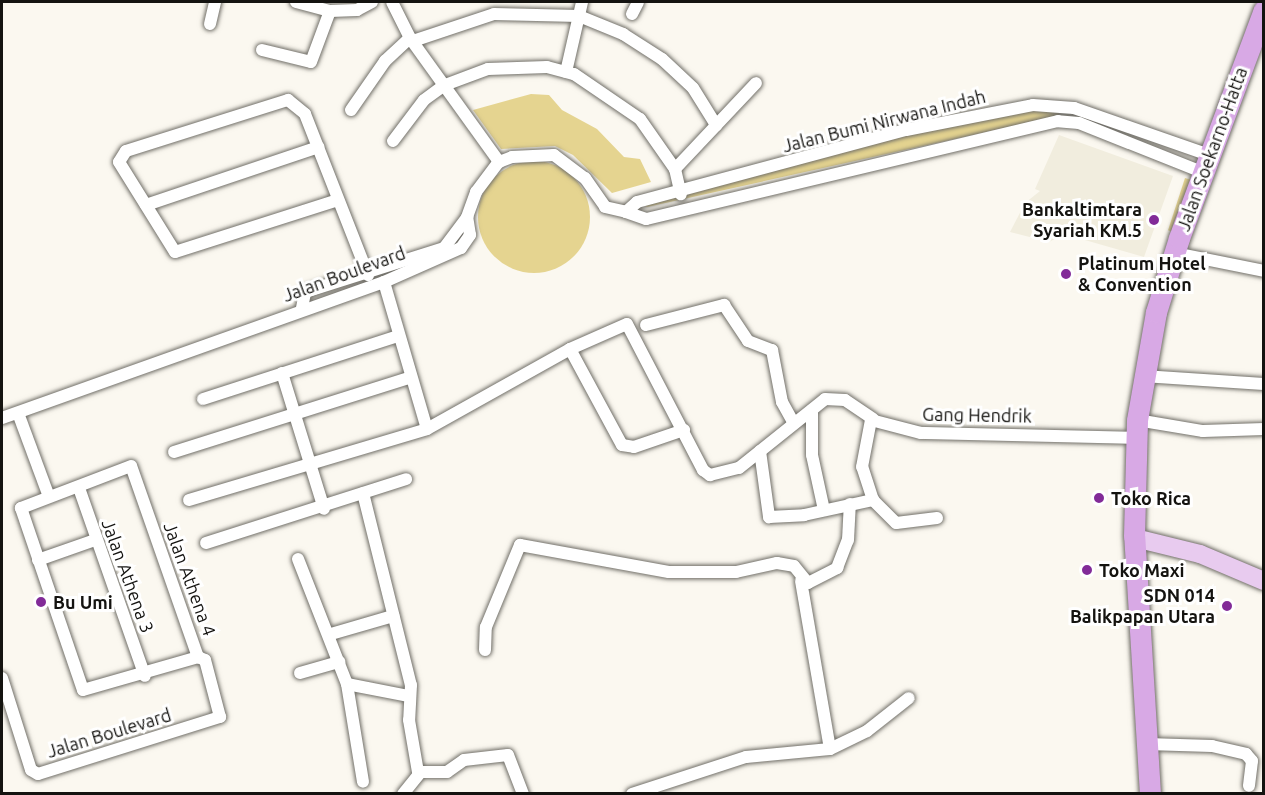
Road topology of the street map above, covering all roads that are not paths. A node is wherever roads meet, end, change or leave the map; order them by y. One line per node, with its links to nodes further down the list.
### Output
1 (215, 2): 11 (street)
2 (296, 2): 8 (street)
3 (372, 2): 8 (street)
4 (392, 2): 12 (street)
5 (582, 2): 10 (street)
6 (638, 2): 9 (street)
7 (1263, 10): 22 (highway, Jalan Soekarno-Hatta)
8 (330, 12): 13 (street)
9 (632, 14)
10 (579, 16): 12 (street); 14 (street); 18 (street)
11 (210, 24)
12 (412, 40): 16 (street); 17 (street)
13 (262, 51)
14 (566, 72): 16 (street); 23 (street)
15 (756, 82): 18 (street)
16 (444, 85): 19 (street); 21 (street)
17 (351, 110)
18 (716, 125): 23 (street)
19 (393, 141)
20 (318, 147): 25 (street); 26 (street); 26 (street)
21 (499, 162): 27 (street); 28 (street, Jalan Boulevard)
22 (1206, 163): 24 (street, Jalan Bumi Nirwana Indah); 27 (street, Jalan Bumi Nirwana Indah); 29 (highway, Jalan Soekarno-Hatta)
23 (675, 170): 24 (street)
24 (681, 194): 27 (street, Jalan Bumi Nirwana Indah)
25 (338, 200): 26 (street); 31 (street)
26 (146, 205)
27 (626, 212)
28 (467, 217): 31 (street); 32 (street, Jalan Boulevard)
29 (1174, 253): 30 (street); 38 (highway, Jalan Soekarno-Hatta)
30 (1263, 272)
31 (368, 275): 33 (street)
32 (384, 282): 33 (street, Jalan Boulevard); 35 (street)
33 (302, 308): 42 (street, Jalan Boulevard)
34 (646, 325): 44 (street)
35 (398, 336): 37 (street); 39 (street)
36 (570, 349): 47 (street); 48 (street); 48 (street)
37 (282, 373): 41 (street); 43 (street)
38 (1143, 376): 40 (street); 49 (highway, Jalan Soekarno-Hatta)
39 (409, 378): 43 (street); 47 (street)
40 (1263, 384)
41 (203, 399)
42 (18, 413): 45 (street, Jalan Boulevard); 57 (street)
43 (297, 416): 52 (street); 53 (street)
44 (802, 416): 46 (street, Gang Hendrik); 51 (street); 62 (street)
45 (2, 418)
46 (873, 419): 49 (street, Gang Hendrik); 59 (street)
47 (427, 429): 53 (street)
48 (684, 429): 51 (street)
49 (1136, 429): 50 (street, Gang Hendrik); 64 (highway, Jalan Soekarno-Hatta)
50 (1263, 429)
51 (760, 451): 62 (street)
52 (174, 452)
53 (312, 460): 58 (street); 61 (street)
54 (406, 479): 56 (street)
55 (79, 488): 57 (street); 65 (street, Jalan Athena 3); 74 (street, Jalan Athena 4)
56 (363, 493): 61 (street); 71 (street)
57 (48, 494): 68 (street)
58 (189, 500)
59 (873, 500): 60 (street); 63 (street)
60 (850, 504): 62 (street); 69 (street)
61 (324, 509): 66 (street)
62 (824, 510)
63 (937, 518)
64 (1135, 538): 70 (main road); 83 (highway, Jalan Soekarno-Hatta)
65 (95, 540): 68 (street); 77 (street, Jalan Athena 3)
66 (206, 543)
67 (298, 559): 72 (street)
68 (38, 560): 77 (street)
69 (801, 581): 73 (street); 84 (street)
70 (1263, 581)
71 (393, 616): 72 (street); 80 (street)
72 (331, 634): 75 (street)
73 (485, 650)
74 (198, 657): 77 (street); 82 (street, Jalan Athena 4)
75 (339, 662): 76 (street); 79 (street)
76 (300, 672)
77 (145, 676)
78 (2, 678): 82 (street, Jalan Boulevard)
79 (347, 684): 80 (street); 86 (street)
80 (408, 696): 85 (street)
81 (909, 699): 84 (street)
82 (221, 714)
83 (1147, 744): 87 (street); 91 (highway, Jalan Soekarno-Hatta)
84 (830, 749): 90 (street)
85 (419, 774): 88 (street); 89 (street)
86 (363, 782)
87 (1249, 786)
88 (403, 794)
89 (523, 794)
90 (632, 794)
91 (1150, 794)

